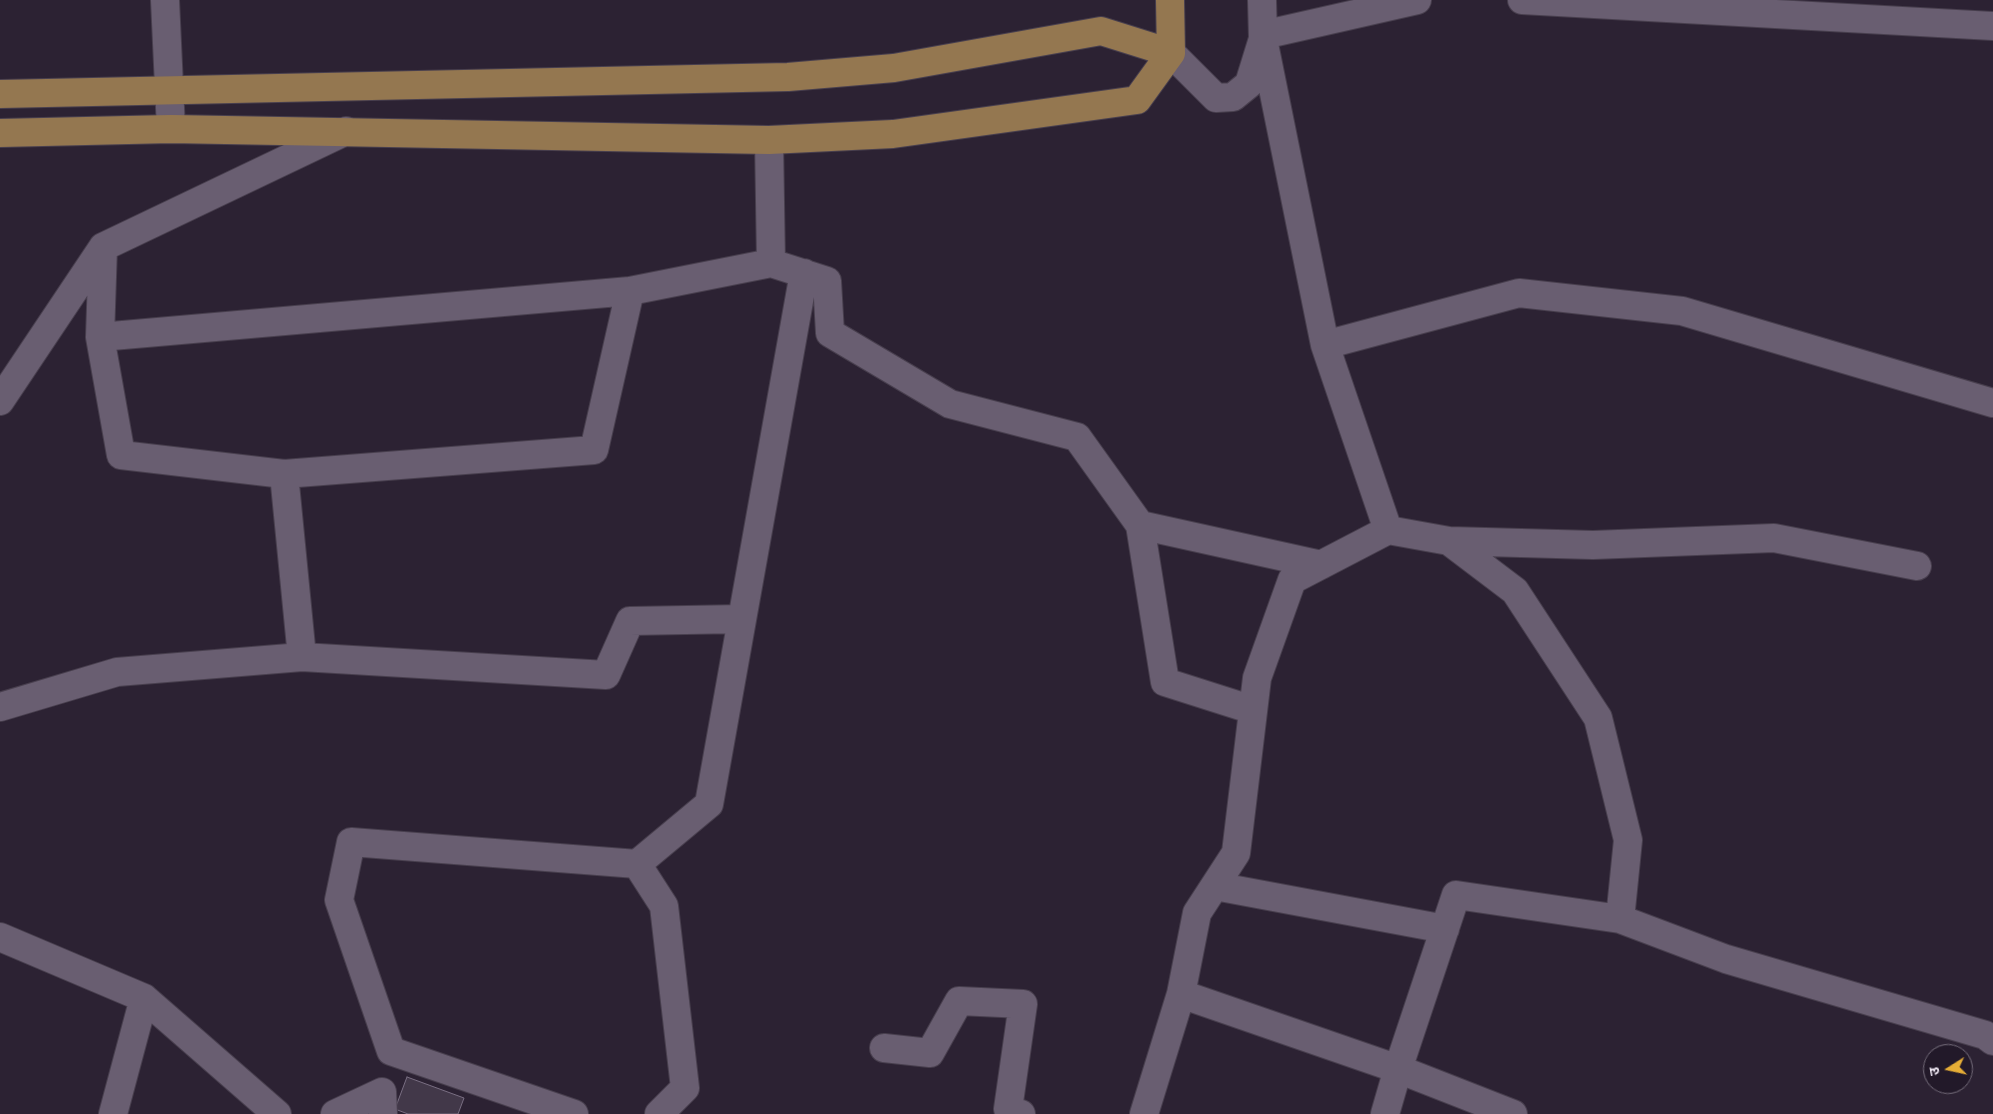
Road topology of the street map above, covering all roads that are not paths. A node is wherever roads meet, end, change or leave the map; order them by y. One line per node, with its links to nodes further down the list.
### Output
1 (165, 0): 9 (street)
2 (1170, 0): 8 (main road)
3 (1262, 0): 7 (street)
4 (1417, 0): 7 (street)
5 (1522, 0): 6 (street)
6 (1993, 26)
7 (1263, 37): 8 (street); 20 (street)
8 (1171, 53): 9 (main road); 14 (main road)
9 (169, 92): 10 (main road); 11 (street)
10 (0, 94)
11 (171, 129): 12 (main road); 13 (main road)
12 (346, 132): 14 (main road); 15 (street)
13 (0, 133)
14 (769, 140): 16 (street)
15 (103, 248): 19 (street); 21 (street)
16 (771, 263): 17 (street); 18 (street)
17 (804, 274): 24 (street); 29 (street)
18 (630, 291): 19 (street); 23 (street)
19 (100, 337): 23 (street)
20 (1326, 346): 22 (street); 25 (street)
21 (0, 401)
22 (1993, 403)
23 (284, 474): 30 (street)
24 (1140, 525): 27 (street); 32 (street)
25 (1388, 530): 26 (street); 27 (street)
26 (1449, 541): 28 (street); 35 (street)
27 (1321, 565): 32 (street)
28 (1917, 566)
29 (742, 619): 30 (street); 33 (street)
30 (302, 656): 31 (street)
31 (0, 707)
32 (1253, 710): 34 (street)
33 (637, 864): 47 (street); 48 (street)
34 (1215, 886): 36 (street); 38 (street)
35 (1620, 919): 36 (street); 40 (street)
36 (1444, 929): 42 (street)
37 (0, 937): 39 (street)
38 (1181, 994): 42 (street); 50 (street)
39 (144, 998): 43 (street); 44 (street)
40 (1993, 1041)
41 (884, 1048): 49 (street)
42 (1398, 1069): 51 (street); 52 (street)
43 (113, 1114)
44 (278, 1114)
45 (335, 1114): 46 (street)
46 (384, 1114)
47 (574, 1114)
48 (659, 1114)
49 (1021, 1114)
50 (1144, 1114)
51 (1385, 1114)
52 (1513, 1114)

